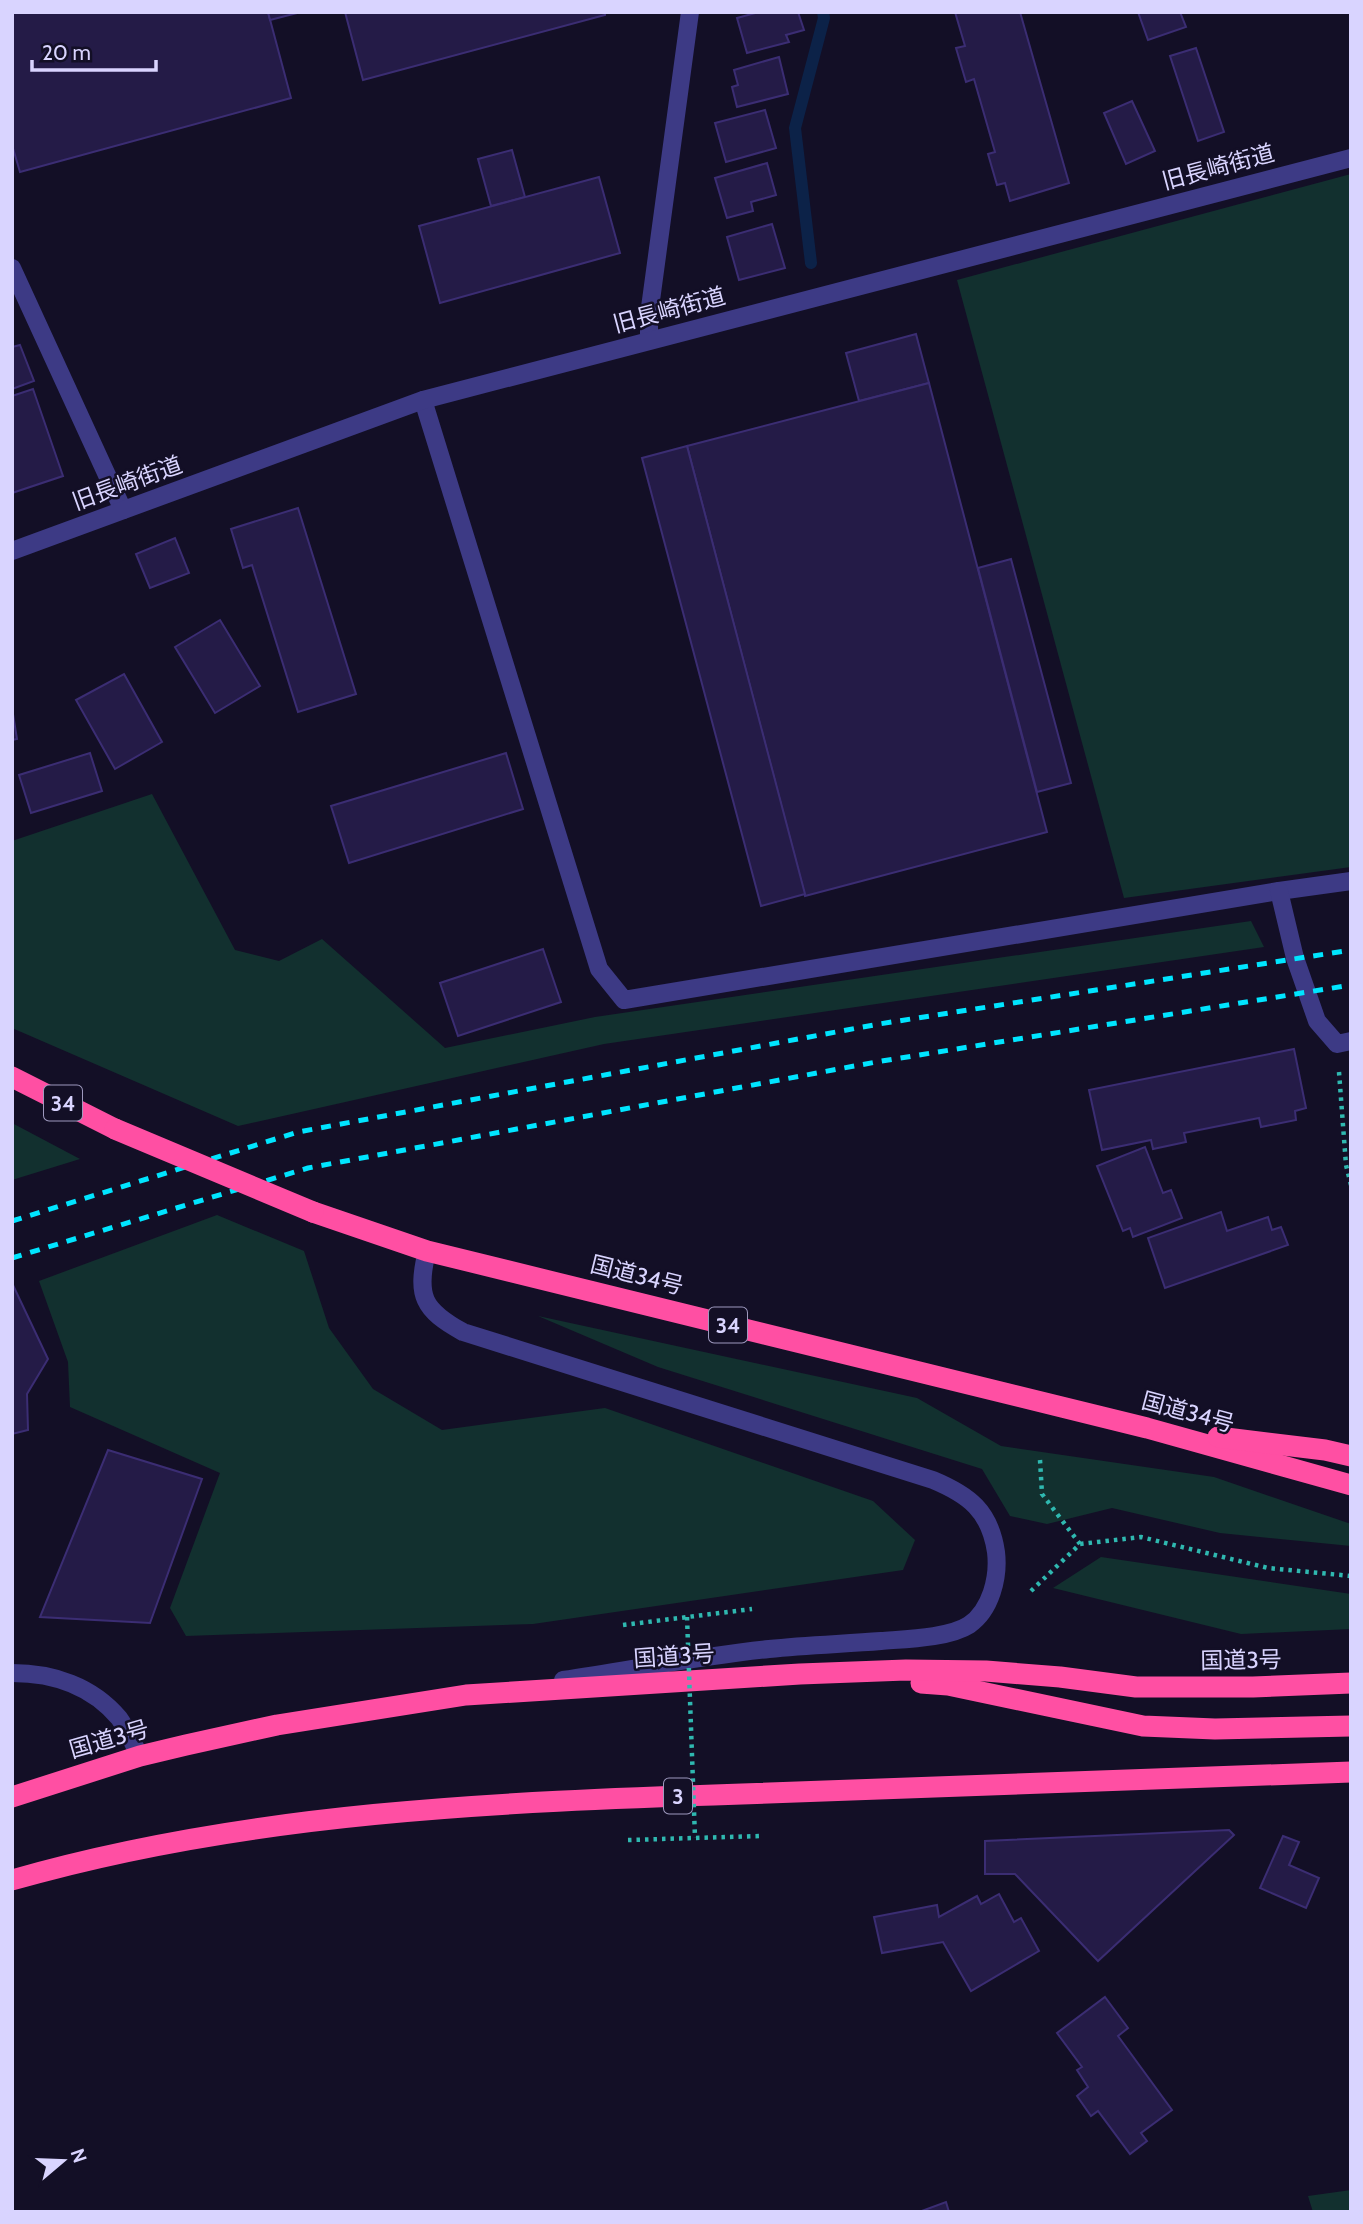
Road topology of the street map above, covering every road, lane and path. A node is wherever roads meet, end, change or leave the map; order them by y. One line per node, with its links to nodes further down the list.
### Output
1 (690, 12): 4 (street)
2 (1351, 158): 4 (street, 旧長崎街道)
3 (12, 268): 6 (street)
4 (649, 340): 5 (street, 旧長崎街道)
5 (423, 400): 6 (street, 旧長崎街道); 9 (street)
6 (123, 510): 7 (street, 旧長崎街道)
7 (12, 551)
8 (1351, 881): 9 (street)
9 (1279, 891): 10 (street)
10 (1344, 1042): 12 (path)
11 (12, 1077): 13 (highway, 国道34号 / 34, bridge)
12 (1351, 1185)
13 (427, 1251): 14 (highway, 国道34号 / 34); 27 (street)
14 (1147, 1428): 15 (highway, 34); 17 (highway, 国道34号 / 34)
15 (1351, 1456)
16 (1040, 1460): 18 (path)
17 (1351, 1485)
18 (1080, 1544): 19 (path); 20 (path)
19 (1351, 1576)
20 (1031, 1591)
21 (751, 1609): 22 (path)
22 (687, 1617): 23 (path); 33 (path, bridge)
23 (623, 1625)
24 (12, 1673): 29 (street)
25 (800, 1674): 26 (highway, 国道3号); 27 (highway, 国道3号); 28 (highway)
26 (1351, 1683)
27 (466, 1695): 29 (highway, 国道3号)
28 (1351, 1726)
29 (140, 1756): 31 (highway, 国道3号)
30 (1351, 1772): 35 (highway, 3)
31 (12, 1797)
32 (761, 1836): 33 (path)
33 (695, 1838): 34 (path)
34 (628, 1840)
35 (12, 1881)

